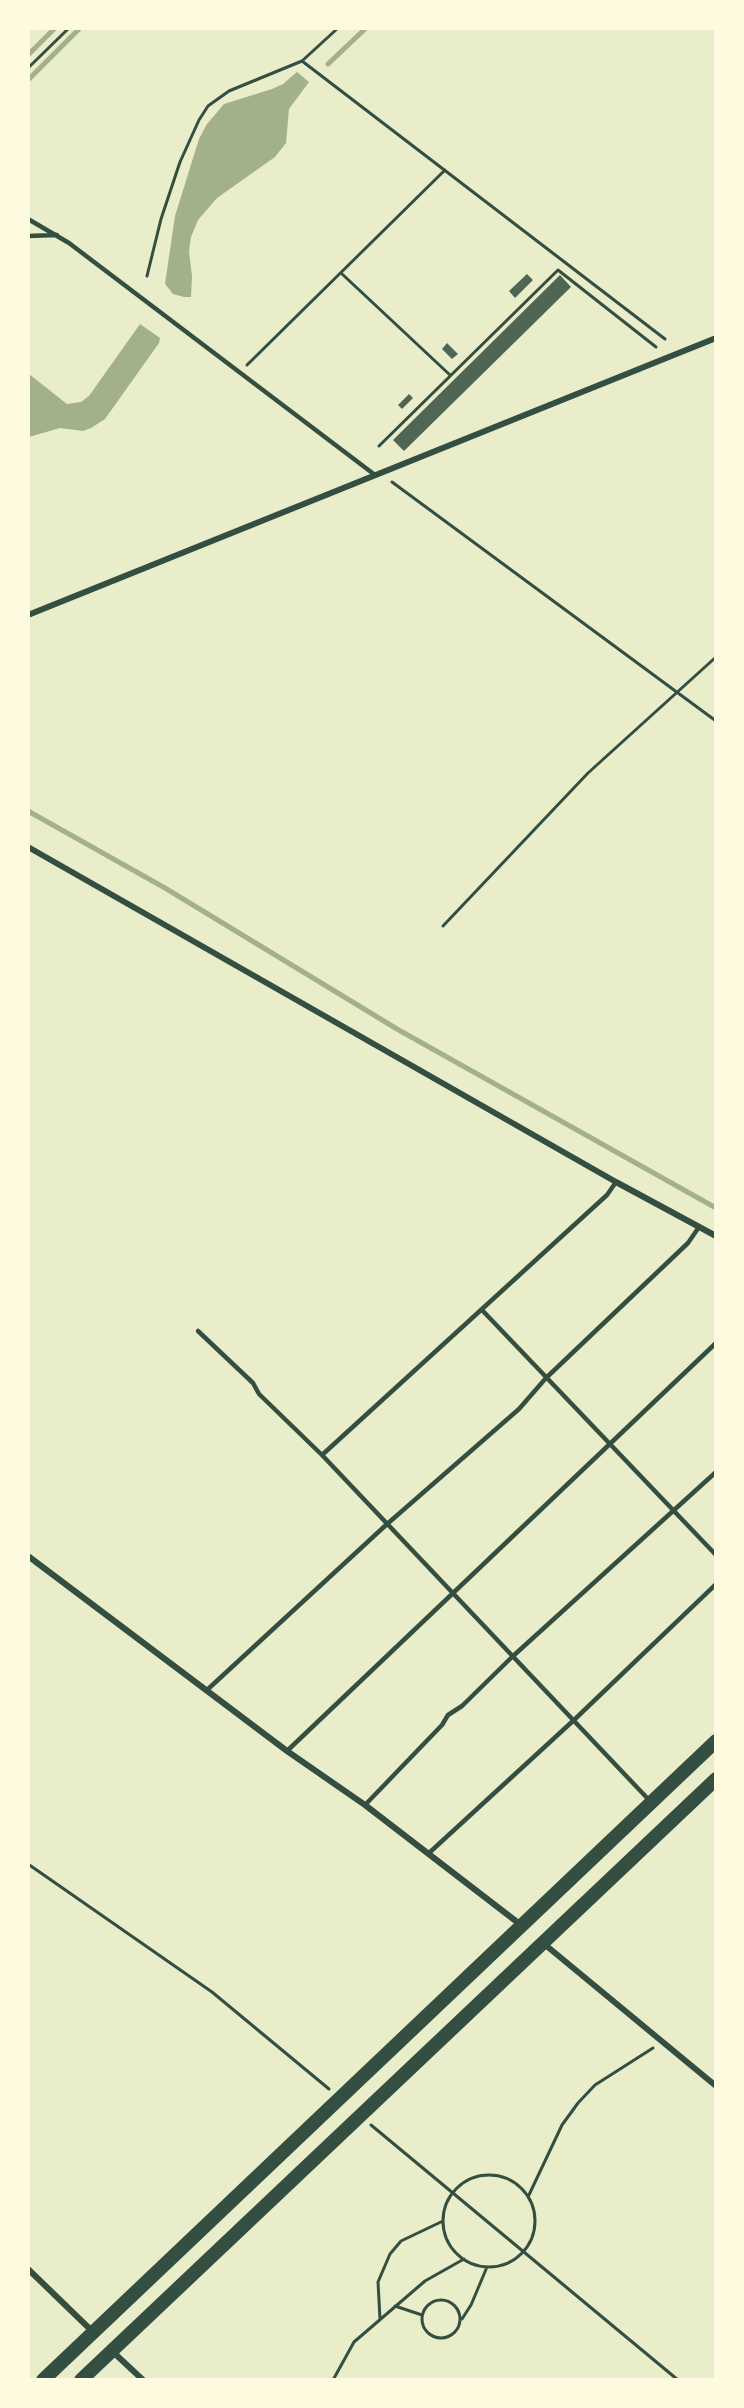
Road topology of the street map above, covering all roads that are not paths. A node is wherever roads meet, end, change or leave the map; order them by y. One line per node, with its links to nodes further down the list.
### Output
1 (28, 219): 2 (lane)
2 (57, 235): 3 (lane); 5 (lane)
3 (28, 236)
4 (716, 338): 5 (street)
5 (378, 474): 6 (street)
6 (28, 615)
7 (28, 847): 8 (street)
8 (616, 1182): 9 (street); 11 (lane)
9 (699, 1227): 10 (street); 14 (lane)
10 (716, 1236)
11 (482, 1310): 14 (lane); 16 (lane)
12 (198, 1331): 16 (lane)
13 (716, 1343): 15 (lane)
14 (546, 1378): 15 (lane); 19 (lane)
15 (612, 1444): 18 (lane); 23 (lane)
16 (322, 1455): 19 (lane)
17 (716, 1472): 18 (lane)
18 (674, 1511): 20 (lane); 24 (lane)
19 (386, 1525): 23 (lane); 25 (lane)
20 (716, 1555)
21 (28, 1556): 25 (street)
22 (716, 1584): 26 (lane)
23 (454, 1593): 24 (lane); 28 (lane)
24 (512, 1657): 26 (lane); 31 (lane)
25 (207, 1690): 28 (street)
26 (574, 1720): 30 (lane); 32 (lane)
27 (716, 1740): 30 (main road)
28 (287, 1751): 31 (street)
29 (716, 1779): 34 (main road)
30 (651, 1802): 33 (main road)
31 (365, 1805): 32 (street)
32 (429, 1853): 33 (street)
33 (521, 1925): 37 (main road)
34 (543, 1943): 35 (street); 38 (main road)
35 (716, 2086)
36 (28, 2269): 37 (street)
37 (93, 2332): 39 (main road)
38 (112, 2350): 40 (main road); 41 (street)
39 (43, 2379)
40 (81, 2379)
41 (143, 2379)

